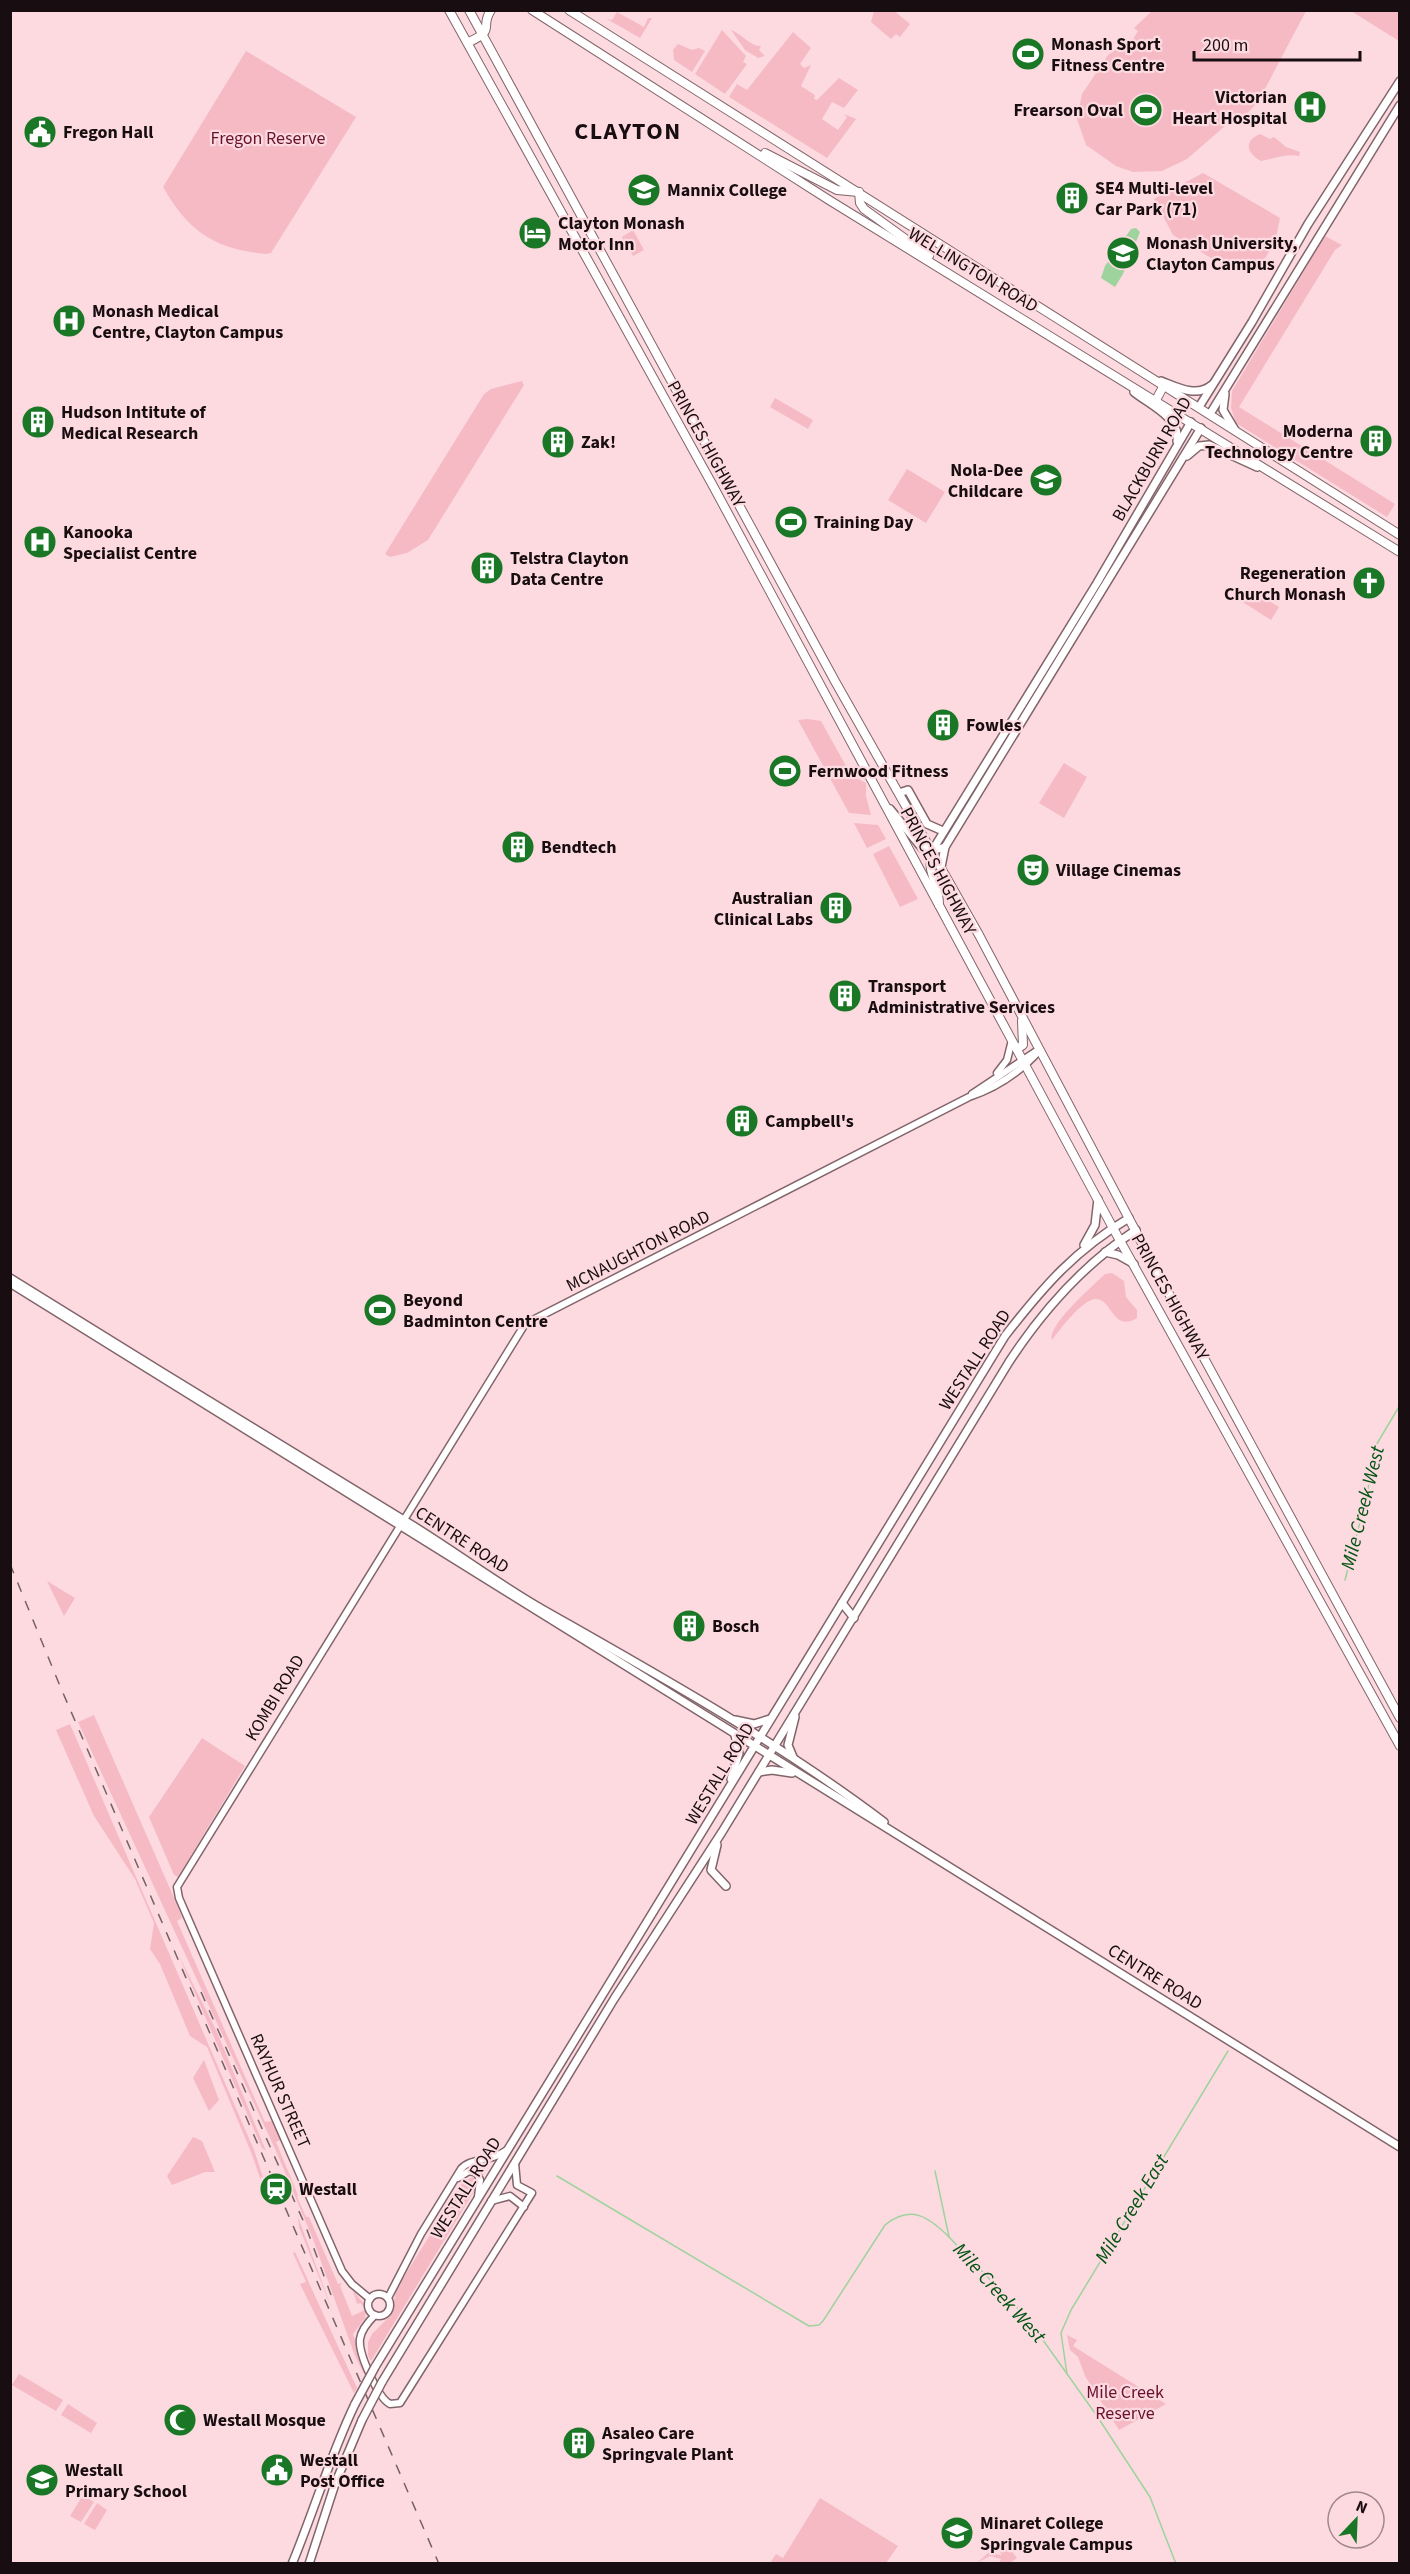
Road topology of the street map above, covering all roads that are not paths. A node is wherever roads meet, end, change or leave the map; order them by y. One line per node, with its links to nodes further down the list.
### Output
1 (449, 10): 7 (highway, PRINCES HIGHWAY)
2 (469, 10): 6 (highway, PRINCES HIGHWAY)
3 (491, 10): 6 (highway)
4 (532, 10): 10 (highway, WELLINGTON ROAD)
5 (569, 10): 11 (highway, WELLINGTON ROAD)
6 (483, 36): 7 (highway); 33 (highway, PRINCES HIGHWAY)
7 (469, 42): 34 (highway, PRINCES HIGHWAY)
8 (1400, 81): 12 (main road, BLACKBURN ROAD)
9 (1400, 105): 13 (main road, BLACKBURN ROAD)
10 (740, 141): 11 (highway); 14 (highway, WELLINGTON ROAD)
11 (859, 192): 14 (highway); 16 (highway, WELLINGTON ROAD)
12 (1310, 221): 13 (main road); 15 (main road, BLACKBURN ROAD)
13 (1324, 228): 17 (main road, BLACKBURN ROAD)
14 (970, 285): 18 (highway, WELLINGTON ROAD)
15 (1214, 382): 16 (main road); 19 (main road, BLACKBURN ROAD)
16 (1165, 384): 18 (highway); 19 (highway, WELLINGTON ROAD)
17 (1226, 389): 20 (main road, BLACKBURN ROAD); 23 (main road)
18 (1155, 404): 21 (highway, WELLINGTON ROAD); 25 (main road)
19 (1199, 407): 20 (highway, WELLINGTON ROAD); 21 (highway, BLACKBURN ROAD)
20 (1210, 414): 22 (highway, BLACKBURN ROAD); 23 (highway, WELLINGTON ROAD)
21 (1191, 422): 22 (highway, WELLINGTON ROAD); 25 (main road, BLACKBURN ROAD)
22 (1201, 428): 24 (highway, WELLINGTON ROAD); 27 (main road, BLACKBURN ROAD)
23 (1236, 431): 29 (highway, WELLINGTON ROAD)
24 (1216, 437): 26 (main road); 28 (highway, WELLINGTON ROAD)
25 (1176, 447): 35 (main road, BLACKBURN ROAD)
26 (1230, 454): 27 (main road); 28 (main road)
27 (1182, 460): 36 (main road, BLACKBURN ROAD)
28 (1284, 480): 31 (highway, WELLINGTON ROAD)
29 (1391, 529): 30 (highway, WELLINGTON ROAD); 31 (highway)
30 (1400, 535)
31 (1383, 541): 32 (highway, WELLINGTON ROAD)
32 (1400, 552)
33 (899, 793): 35 (main road); 37 (highway, PRINCES HIGHWAY)
34 (887, 806): 37 (main road); 39 (highway, PRINCES HIGHWAY)
35 (944, 831): 37 (main road, BLACKBURN ROAD)
36 (945, 847): 37 (main road); 38 (main road, BLACKBURN ROAD)
37 (932, 852): 38 (highway, PRINCES HIGHWAY); 39 (highway)
38 (941, 867): 40 (highway, PRINCES HIGHWAY)
39 (939, 904): 41 (highway, PRINCES HIGHWAY)
40 (1022, 1020): 42 (highway); 43 (highway, PRINCES HIGHWAY)
41 (1012, 1040): 42 (highway, PRINCES HIGHWAY); 45 (main road)
42 (1017, 1049): 44 (highway, PRINCES HIGHWAY)
43 (1039, 1050): 44 (main road, MCNAUGHTON ROAD); 48 (highway, PRINCES HIGHWAY)
44 (1024, 1063): 45 (main road, MCNAUGHTON ROAD); 46 (main road, MCNAUGHTON ROAD); 47 (highway, PRINCES HIGHWAY)
45 (993, 1078): 46 (main road, MCNAUGHTON ROAD)
46 (969, 1097): 62 (main road, MCNAUGHTON ROAD)
47 (1098, 1197): 49 (highway, PRINCES HIGHWAY); 52 (main road)
48 (1129, 1218): 49 (main road, WESTALL ROAD); 50 (highway, PRINCES HIGHWAY)
49 (1113, 1228): 51 (highway, PRINCES HIGHWAY); 52 (main road, WESTALL ROAD)
50 (1136, 1230): 51 (main road, WESTALL ROAD); 57 (highway, PRINCES HIGHWAY)
51 (1121, 1240): 53 (main road, WESTALL ROAD); 54 (highway, PRINCES HIGHWAY)
52 (1082, 1249): 60 (main road, WESTALL ROAD)
53 (1105, 1252): 54 (main road); 61 (main road, WESTALL ROAD)
54 (1134, 1264): 59 (highway, PRINCES HIGHWAY)
55 (10, 1278): 62 (main road, CENTRE ROAD)
56 (10, 1283): 62 (main road, CENTRE ROAD)
57 (1212, 1374): 58 (highway, PRINCES HIGHWAY); 59 (highway)
58 (1217, 1381): 59 (highway); 65 (highway, PRINCES HIGHWAY)
59 (1205, 1391): 66 (highway, PRINCES HIGHWAY)
60 (932, 1455): 61 (main road); 63 (main road, WESTALL ROAD)
61 (946, 1464): 64 (main road, WESTALL ROAD)
62 (403, 1524): 68 (main road, CENTRE ROAD); 71 (main road, CENTRE ROAD); 86 (main road, KOMBI ROAD)
63 (842, 1603): 64 (main road); 69 (main road, WESTALL ROAD)
64 (854, 1618): 67 (main road, WESTALL ROAD)
65 (1373, 1669): 66 (highway); 70 (highway, PRINCES HIGHWAY)
66 (1362, 1676): 73 (highway, PRINCES HIGHWAY)
67 (799, 1706): 75 (main road, WESTALL ROAD); 77 (main road)
68 (727, 1717): 69 (main road); 72 (main road, CENTRE ROAD)
69 (771, 1718): 72 (main road, WESTALL ROAD)
70 (1400, 1718)
71 (735, 1735): 74 (main road, CENTRE ROAD); 80 (main road)
72 (760, 1738): 74 (main road, WESTALL ROAD); 75 (main road, CENTRE ROAD)
73 (1400, 1746)
74 (754, 1747): 76 (main road, CENTRE ROAD); 80 (main road, WESTALL ROAD)
75 (774, 1747): 76 (main road, WESTALL ROAD); 77 (main road, CENTRE ROAD)
76 (768, 1757): 78 (main road, WESTALL ROAD); 79 (main road, CENTRE ROAD)
77 (794, 1759): 81 (main road, CENTRE ROAD)
78 (759, 1772): 79 (main road); 83 (main road, WESTALL ROAD)
79 (797, 1774): 82 (main road, CENTRE ROAD)
80 (726, 1793): 88 (main road, WESTALL ROAD)
81 (845, 1793): 82 (main road); 84 (main road, CENTRE ROAD)
82 (840, 1800): 84 (main road, CENTRE ROAD)
83 (722, 1832): 85 (main road); 89 (main road, WESTALL ROAD)
84 (895, 1832): 87 (main road, CENTRE ROAD)
85 (726, 1886)
86 (177, 1887): 95 (main road, RAYHUR STREET)
87 (1400, 2147)
88 (507, 2150): 90 (main road, WESTALL ROAD); 91 (main road, WESTALL ROAD)
89 (516, 2161): 92 (main road, WESTALL ROAD); 93 (main road)
90 (450, 2187): 91 (main road); 94 (main road, WESTALL ROAD)
91 (478, 2197): 97 (main road, WESTALL ROAD, bridge)
92 (491, 2201): 93 (main road); 98 (main road, WESTALL ROAD, bridge)
93 (524, 2206): 96 (main road)
94 (388, 2298): 95 (main road); 96 (main road)
95 (370, 2299): 96 (main road)
96 (375, 2314)
97 (308, 2528): 98 (main road); 99 (main road, WESTALL ROAD)
98 (319, 2535): 99 (main road); 101 (main road, WESTALL ROAD)
99 (304, 2536): 100 (main road, WESTALL ROAD)
100 (292, 2564)
101 (309, 2564)

